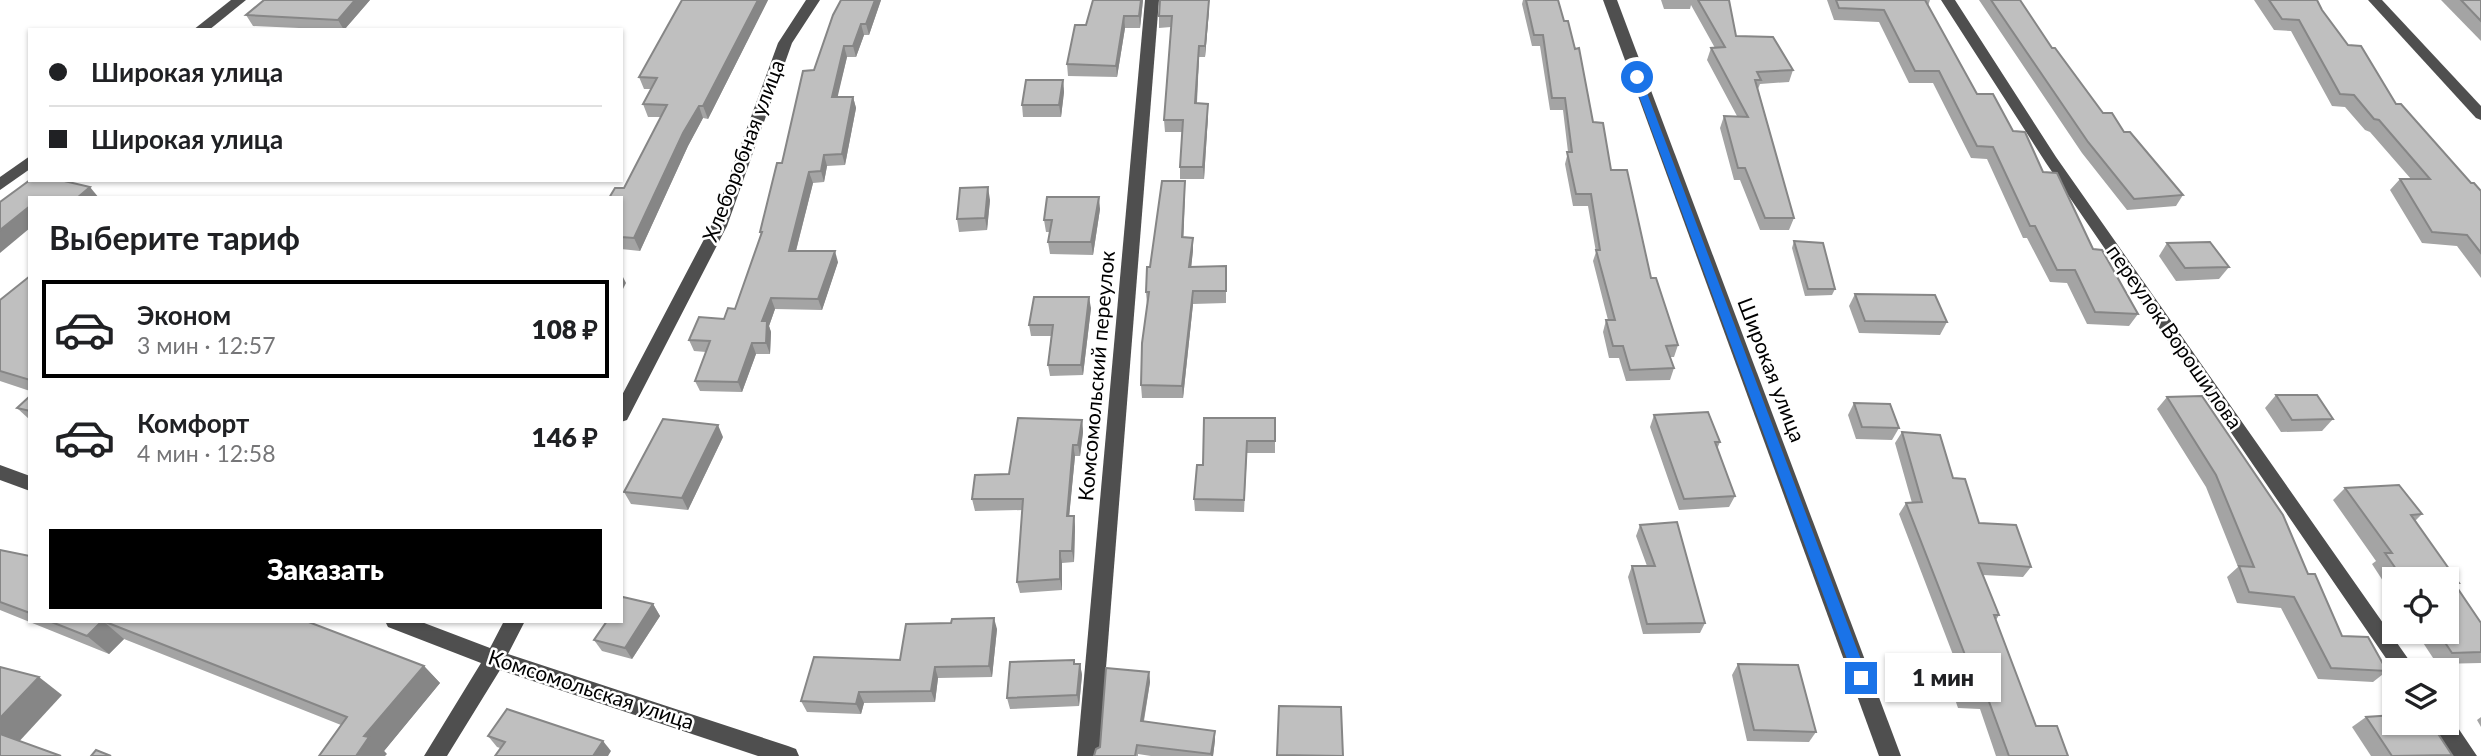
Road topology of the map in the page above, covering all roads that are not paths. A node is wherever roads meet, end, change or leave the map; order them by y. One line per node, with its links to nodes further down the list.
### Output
1 (239, 0): 7 (street)
2 (813, 0): 11 (street, Хлеборобная улица)
3 (1152, 0): 21 (street, Комсомольский переулок)
4 (1610, 0): 22 (street, Широкая улица)
5 (1948, 0): 16 (street, переулок Ворошилова)
6 (2375, 0): 8 (street)
7 (203, 28)
8 (2481, 115)
9 (28, 164): 10 (street)
10 (0, 185)
11 (623, 411)
12 (0, 472): 13 (street)
13 (28, 483)
14 (400, 623): 17 (street, Комсомольская улица)
15 (514, 623): 17 (street)
16 (2398, 658)
17 (495, 659): 19 (street); 20 (street, Комсомольская улица)
18 (2451, 735): 23 (street)
19 (435, 756)
20 (788, 756)
21 (1088, 756)
22 (1891, 756)
23 (2466, 756)

